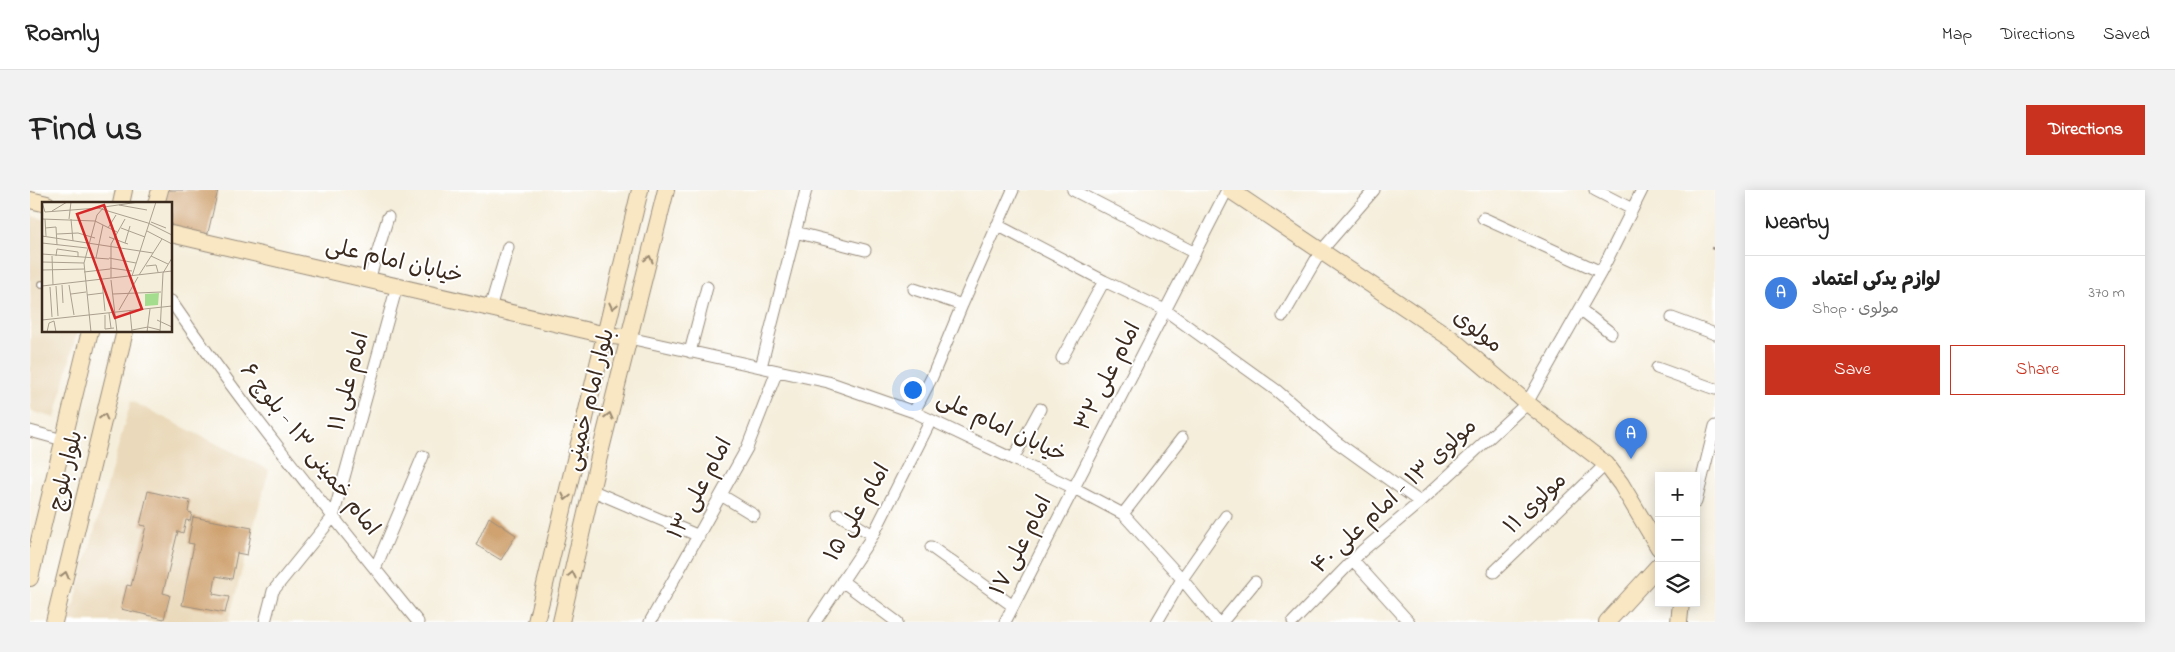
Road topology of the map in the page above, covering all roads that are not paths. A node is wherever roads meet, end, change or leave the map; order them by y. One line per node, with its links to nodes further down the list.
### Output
1 (638, 190): 37 (main road, بلوار امام خمینی, one-way to 37)
2 (666, 190): 38 (main road, بلوار امام خمینی, one-way to 2)
3 (806, 190): 14 (street)
4 (1013, 190): 13 (street)
5 (1073, 190): 19 (street)
6 (1229, 190): 18 (main road, مولوی); 19 (street, امام علی ۳۲)
7 (1374, 190): 18 (street)
8 (1595, 190): 10 (street)
9 (1642, 190): 10 (street, مولوی ۱۳ - امام علی ۴۰)
10 (1632, 209): 20 (street, مولوی ۱۳ - امام علی ۴۰)
11 (388, 217): 21 (street)
12 (1483, 218): 20 (street)
13 (997, 225): 22 (street); 27 (street)
14 (795, 232): 17 (street); 41 (street)
15 (172, 234): 21 (main road, خیابان امام علی)
16 (508, 247): 28 (street)
17 (865, 250)
18 (1321, 251): 31 (street); 45 (main road, مولوی)
19 (1195, 253): 30 (street, امام علی ۳۲)
20 (1601, 272): 29 (street, مولوی ۱۳ - امام علی ۴۰)
21 (369, 280): 23 (main road, خیابان امام علی)
22 (1104, 281): 30 (street); 40 (street)
23 (396, 286): 28 (main road, خیابان امام علی); 66 (street, امام علی ۱۱)
24 (707, 287): 39 (street)
25 (914, 289): 27 (street)
26 (172, 302): 66 (street, امام خمینی ۱۳ - بلوچ ۶)
27 (962, 305): 47 (street)
28 (490, 308): 37 (main road, خیابان امام علی)
29 (1580, 309): 35 (street); 45 (street, مولوی ۱۳ - امام علی ۴۰)
30 (1165, 310): 57 (street, امام علی ۳۲); 61 (street)
31 (1283, 316)
32 (1672, 318): 36 (street)
33 (90, 332): 52 (main road, بلوار بلوچ)
34 (125, 332): 81 (main road, بلوار بلوچ, one-way to 34)
35 (1611, 333)
36 (1715, 334)
37 (606, 335): 38 (main road, خیابان امام علی); 84 (main road, بلوار امام خمینی, one-way to 84)
38 (629, 338): 39 (street, خیابان امام علی); 58 (main road, بلوار امام خمینی, one-way to 38)
39 (690, 352): 41 (street, خیابان امام علی)
40 (1062, 358)
41 (761, 367): 43 (street, خیابان امام علی)
42 (1656, 368): 44 (street)
43 (777, 371): 47 (street, خیابان امام علی); 60 (street, امام علی ۱۳)
44 (1715, 388)
45 (1527, 402): 56 (main road, مولوی); 61 (street, مولوی ۱۳ - امام علی ۴۰)
46 (1040, 409): 55 (street)
47 (914, 412): 48 (street, خیابان امام علی)
48 (931, 420): 55 (street, خیابان امام علی); 67 (street, امام علی ۱۵)
49 (1715, 426): 54 (street)
50 (30, 431): 52 (street)
51 (1182, 438): 63 (street)
52 (63, 440): 75 (main road, بلوار بلوچ)
53 (423, 456): 72 (street)
54 (1711, 456): 59 (street)
55 (1013, 459): 57 (street, خیابان امام علی)
56 (1606, 464): 69 (main road, مولوی); 74 (street, مولوی ۱۱)
57 (1074, 488): 63 (street, خیابان امام علی); 79 (street, امام علی ۱۷)
58 (591, 490): 68 (street); 85 (main road, بلوار امام خمینی, one-way to 58)
59 (1700, 490)
60 (721, 496): 64 (street); 68 (street, امام علی ۱۳)
61 (1420, 502): 71 (street, مولوی ۱۳ - امام علی ۴۰)
62 (838, 514): 67 (street)
63 (1123, 514): 76 (street, خیابان امام علی)
64 (754, 515)
65 (1226, 516): 76 (street)
66 (333, 517): 72 (street, امام خمینی ۱۳ - بلوچ ۶); 82 (street)
67 (873, 534): 77 (street, امام علی ۱۵)
68 (698, 536): 86 (street, امام علی ۱۳)
69 (1655, 541)
70 (931, 548): 79 (street)
71 (1353, 560): 93 (street, مولوی ۱۳ - امام علی ۴۰); 94 (street)
72 (375, 569): 83 (street, امام خمینی ۱۳ - بلوچ ۶)
73 (1655, 569): 95 (main road)
74 (1494, 572)
75 (30, 578)
76 (1182, 579): 90 (street); 91 (street, خیابان امام علی)
77 (842, 581): 87 (street, امام علی ۱۵); 88 (street)
78 (1255, 582): 92 (street)
79 (1013, 606): 89 (street, امام علی ۱۷)
80 (1681, 607): 96 (main road)
81 (54, 622)
82 (265, 622)
83 (418, 622)
84 (536, 622)
85 (561, 622)
86 (650, 622)
87 (815, 622)
88 (897, 622)
89 (1005, 622)
90 (1157, 622)
91 (1217, 622)
92 (1222, 622)
93 (1293, 622)
94 (1409, 622)
95 (1607, 622)
96 (1679, 622)

